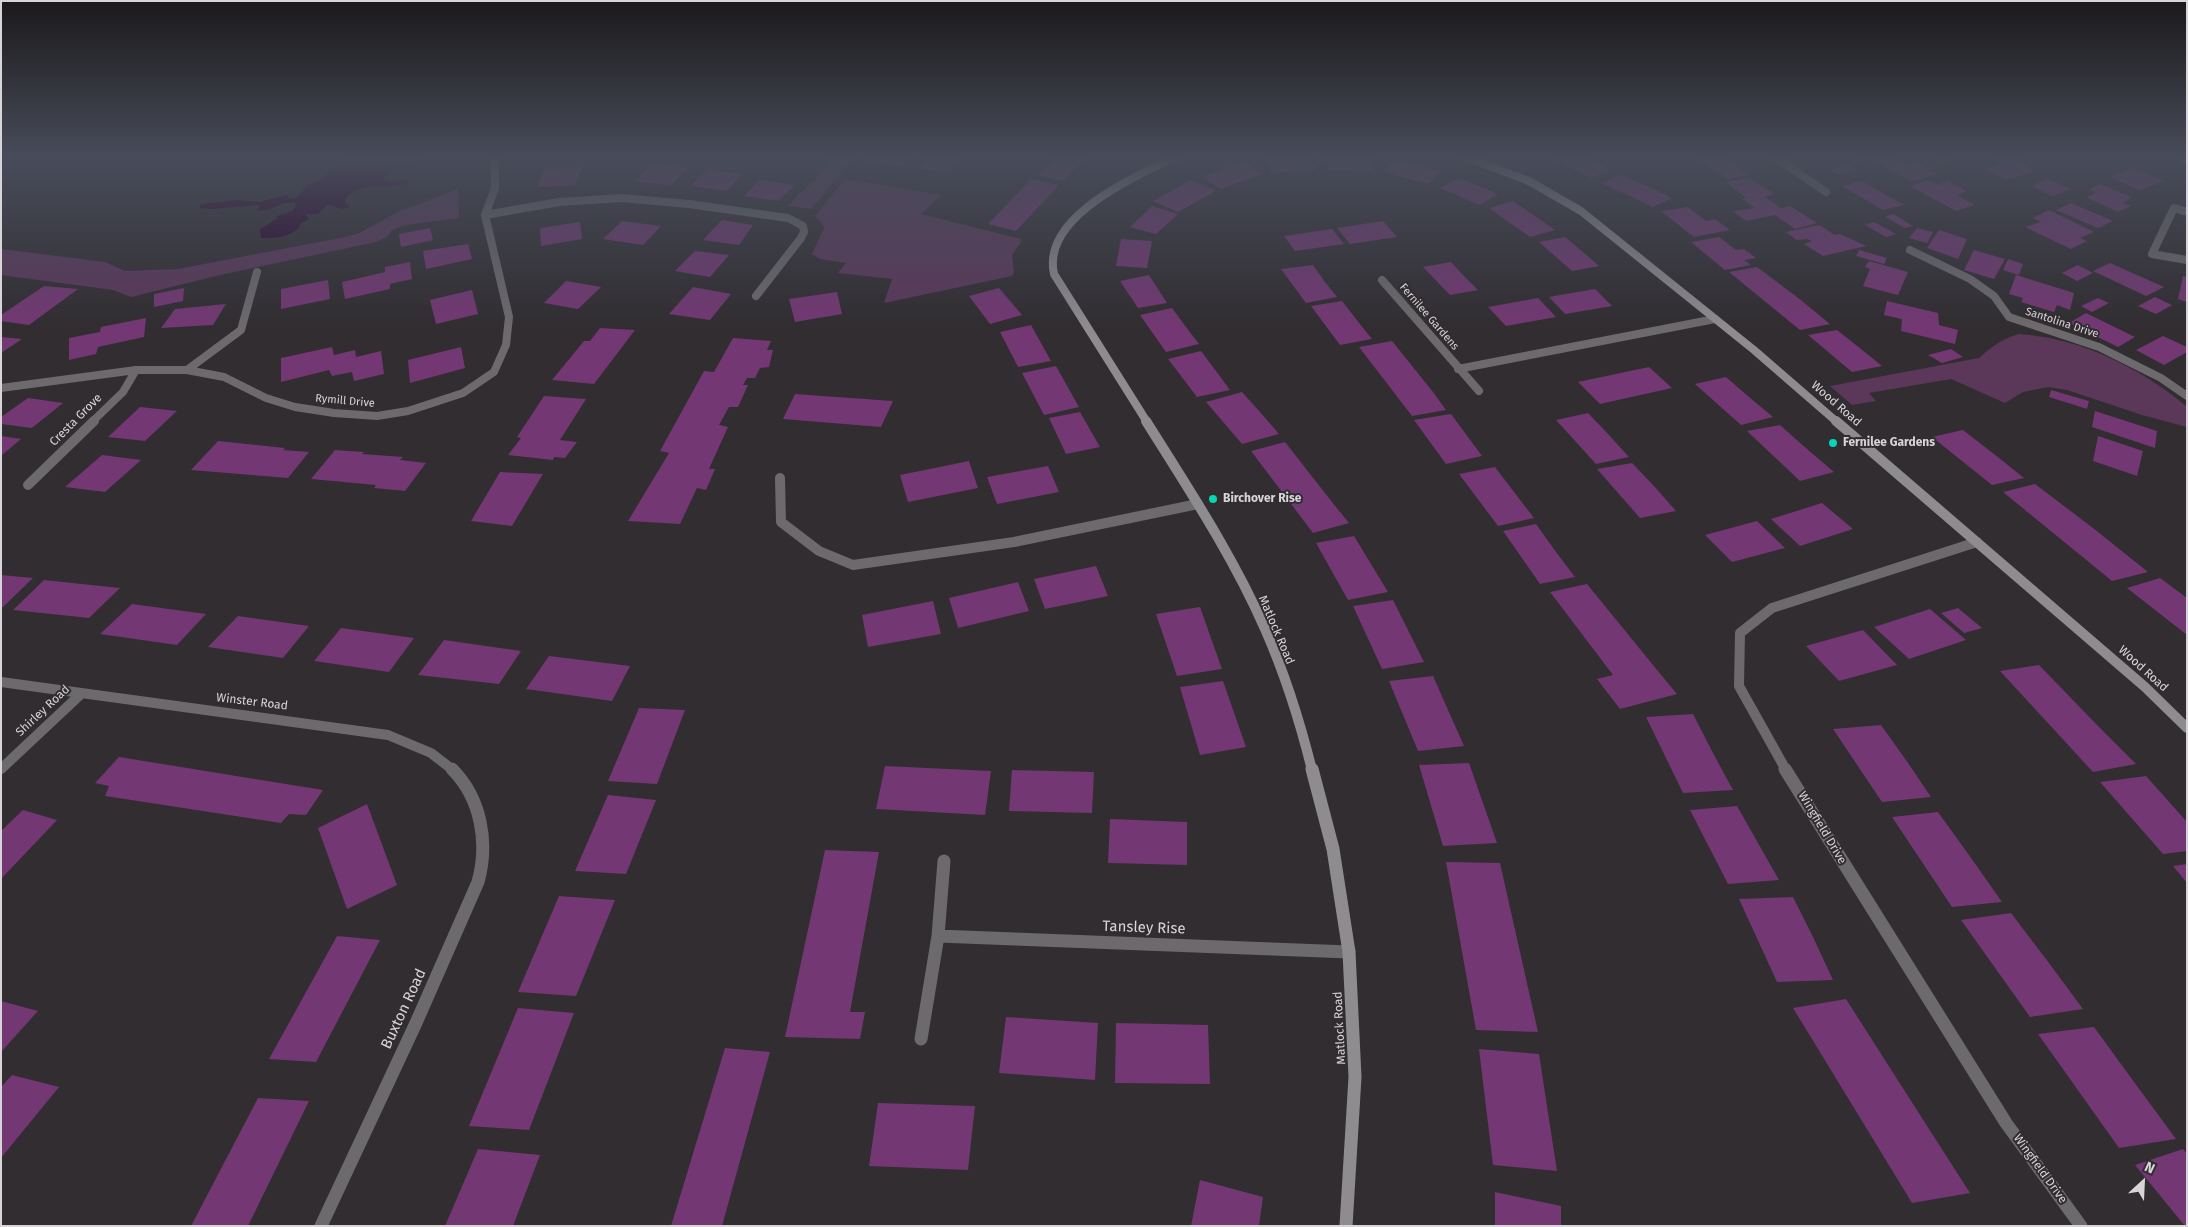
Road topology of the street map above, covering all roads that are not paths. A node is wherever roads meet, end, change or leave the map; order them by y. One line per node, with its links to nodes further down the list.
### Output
1 (489, 214): 6 (street)
2 (767, 214): 11 (street)
3 (1080, 214): 21 (street, Matlock Road)
4 (1585, 214): 12 (street, Wood Road)
5 (2171, 214): 8 (street)
6 (485, 215): 15 (street, Rymill Drive)
7 (1910, 250): 18 (street, Santolina Drive)
8 (2187, 260)
9 (257, 272): 15 (street)
10 (1382, 280): 13 (street, Fernilee Gardens)
11 (756, 296)
12 (1714, 319): 13 (street, Fernilee Gardens); 22 (street, Wood Road)
13 (1458, 369): 17 (street, Fernilee Gardens)
14 (136, 370): 15 (street, Rymill Drive); 16 (street, Rymill Drive); 20 (street, Cresta Grove)
15 (187, 370)
16 (1, 388)
17 (1479, 391)
18 (2187, 396)
19 (780, 478): 21 (street)
20 (28, 485)
21 (1198, 504): 30 (street, Matlock Road)
22 (1977, 542): 25 (street, Wood Road); 34 (street, Wingfield Drive)
23 (1, 682): 24 (street, Winster Road)
24 (82, 693): 26 (street, Shirley Road); 27 (street, Winster Road)
25 (2187, 728)
26 (1, 770)
27 (474, 799): 32 (street, Buxton Road)
28 (944, 861): 29 (street)
29 (938, 936): 30 (street, Tansley Rise); 31 (street)
30 (1349, 952): 33 (street, Matlock Road)
31 (920, 1039)
32 (321, 1226)
33 (1346, 1226)
34 (2081, 1226)

